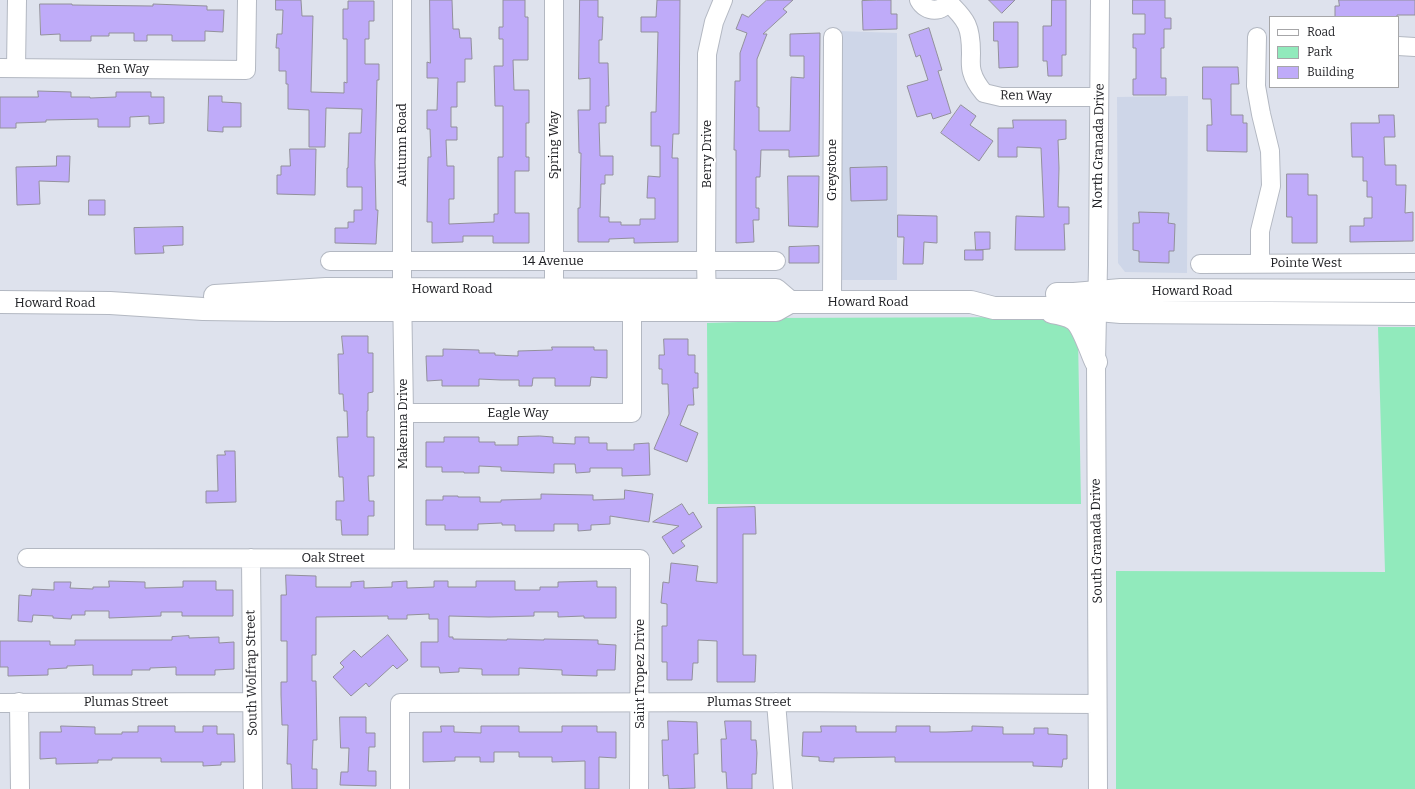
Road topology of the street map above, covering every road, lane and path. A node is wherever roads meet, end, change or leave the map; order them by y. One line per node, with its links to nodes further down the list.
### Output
1 (17, 0): 14 (street)
2 (247, 0): 14 (street, Ren Way)
3 (402, 0): 19 (street, Autumn Road)
4 (554, 0): 20 (street, Spring Way)
5 (723, 0): 16 (street, Berry Drive)
6 (919, 0): 8 (street, Ren Way)
7 (1100, 0): 15 (street, North Granada Drive)
8 (948, 1): 15 (street, Ren Way)
9 (833, 37): 30 (street, Greystone)
10 (1257, 37): 13 (street, Pointe West)
11 (1399, 46): 12 (street)
12 (1415, 47)
13 (1264, 58): 23 (street, Pointe West)
14 (8, 68)
15 (1099, 97): 28 (street, North Granada Drive)
16 (706, 260): 17 (street, 14 Avenue); 20 (street, 14 Avenue); 27 (street, Berry Drive)
17 (776, 260)
18 (330, 261): 19 (street, 14 Avenue)
19 (402, 261): 20 (street, 14 Avenue); 24 (street, Autumn Road)
20 (555, 261): 25 (street, Spring Way)
21 (1415, 263): 23 (street, Pointe West)
22 (1200, 264): 23 (street)
23 (1260, 264)
24 (402, 289): 25 (main road, Howard Road); 32 (main road, Howard Road); 35 (street, Makenna Drive)
25 (554, 289): 27 (main road, Howard Road)
26 (1415, 291): 28 (main road, Howard Road)
27 (707, 300): 30 (main road, Howard Road); 34 (main road, Howard Road)
28 (1097, 301): 31 (main road, Howard Road); 33 (main road, Howard Road); 36 (main road, Howard Road); 37 (street, South Granada Drive)
29 (0, 302): 32 (main road, Howard Road)
30 (832, 302): 31 (main road, Howard Road)
31 (971, 302): 33 (main road, Howard Road)
32 (110, 303): 35 (main road, Howard Road)
33 (1031, 308): 37 (main road)
34 (632, 310): 35 (main road, Howard Road); 38 (street, Eagle Way)
35 (402, 311): 38 (street, Makenna Drive)
36 (1415, 314)
37 (1096, 362): 48 (street, South Granada Drive)
38 (404, 413): 41 (street, Makenna Drive)
39 (27, 558): 40 (street, Oak Street)
40 (251, 558): 41 (street, Oak Street); 45 (street, South Wolfrap Street)
41 (404, 558): 42 (street, Oak Street)
42 (640, 559): 46 (street, Saint Tropez Drive)
43 (0, 702): 44 (street, Plumas Street)
44 (20, 702): 45 (street, Plumas Street); 49 (street)
45 (252, 702): 50 (street, South Wolfrap Street)
46 (640, 702): 47 (street, Plumas Street); 51 (street, Plumas Street); 52 (street, Saint Tropez Drive)
47 (776, 702): 48 (street, Plumas Street); 53 (street)
48 (1097, 704): 54 (street, South Granada Drive)
49 (20, 789)
50 (253, 789)
51 (400, 789)
52 (639, 789)
53 (784, 789)
54 (1098, 789)

